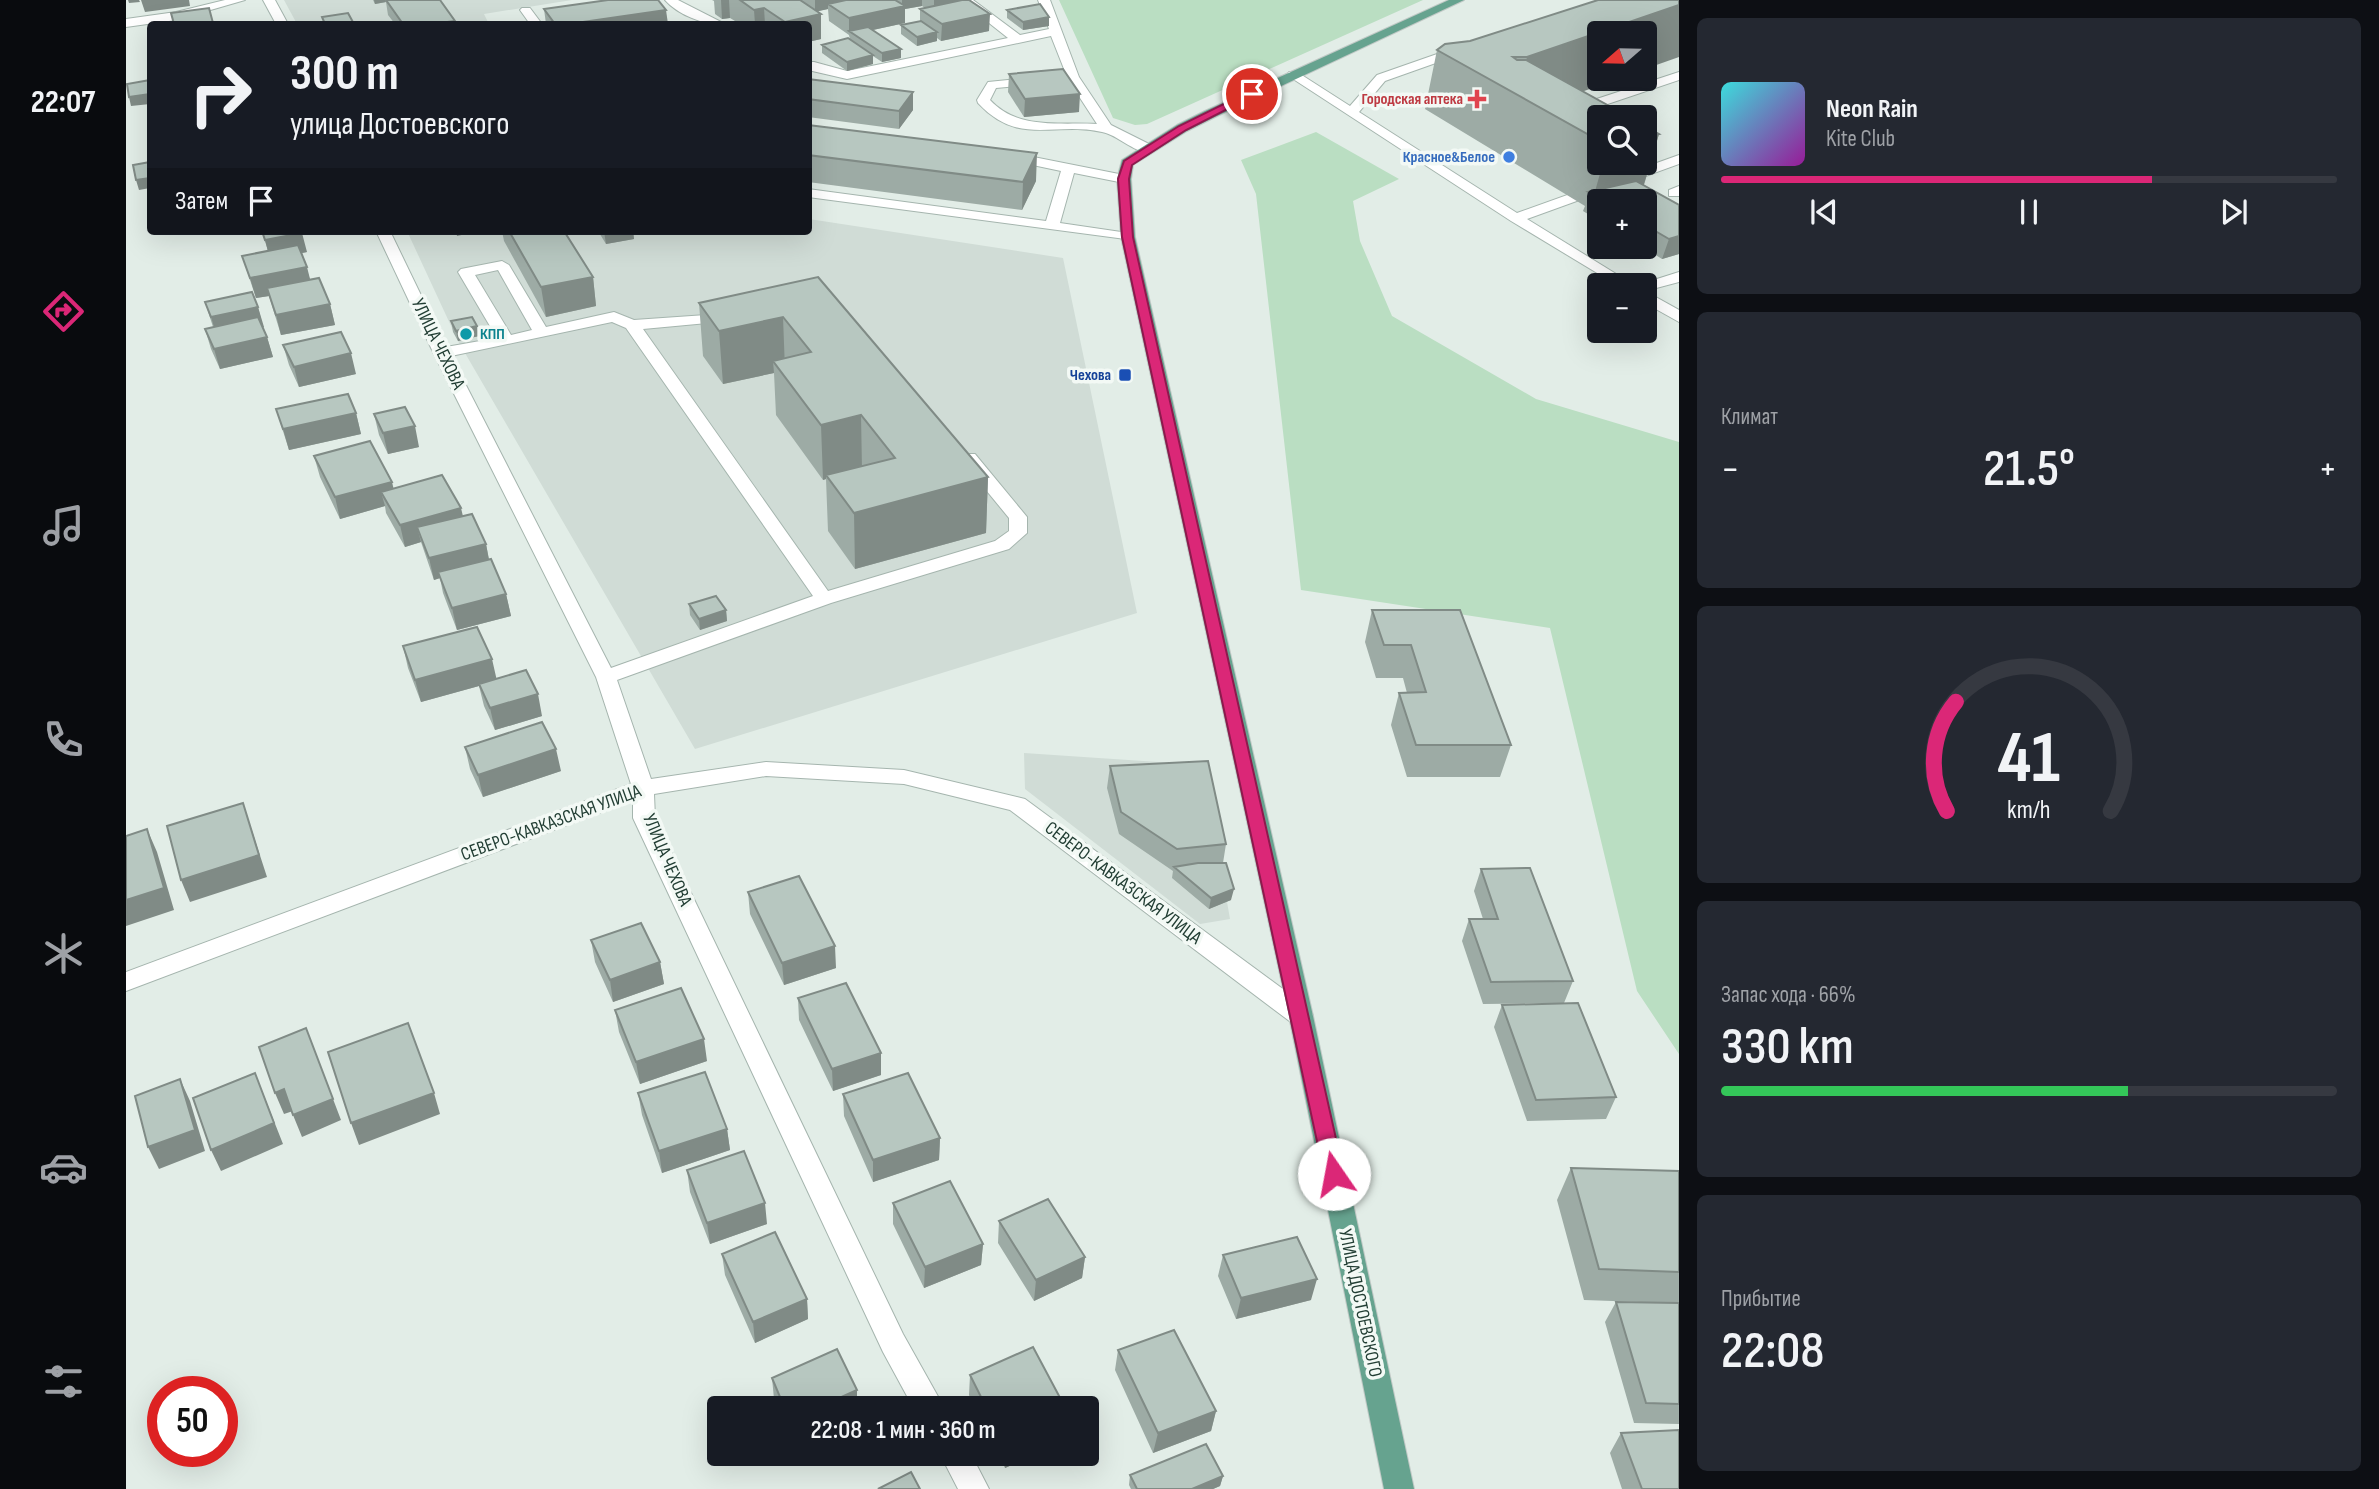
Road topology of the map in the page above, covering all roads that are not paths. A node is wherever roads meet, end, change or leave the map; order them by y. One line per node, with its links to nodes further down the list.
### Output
1 (239, 0): 11 (street)
2 (269, 0): 8 (street)
3 (671, 0): 10 (street)
4 (966, 0): 13 (street)
5 (1044, 0): 12 (street)
6 (1458, 0): 16 (main road)
7 (526, 10): 9 (street)
8 (280, 21)
9 (534, 21)
10 (712, 21)
11 (126, 23)
12 (1057, 31): 13 (street); 18 (street)
13 (1018, 39): 15 (street)
14 (1470, 46): 21 (street)
15 (812, 66)
16 (1293, 75): 21 (street); 24 (main road)
17 (1679, 76): 19 (street)
18 (1073, 78): 22 (street); 22 (street)
19 (1592, 105)
20 (1587, 107): 23 (street)
21 (1353, 111): 32 (street)
22 (1106, 128): 24 (street)
23 (1587, 131)
24 (1148, 149): 30 (main road)
25 (995, 154): 28 (street)
26 (1679, 159): 27 (street)
27 (1657, 164)
28 (1069, 167): 30 (street); 33 (street)
29 (1625, 175): 32 (street)
30 (1124, 179): 35 (main road, УЛИЦА ДОСТОЕВСКОГО)
31 (812, 194): 33 (street)
32 (1516, 218): 36 (street)
33 (1052, 226): 35 (street)
34 (385, 235): 45 (street, УЛИЦА ЧЕХОВА)
35 (1128, 237): 51 (main road, УЛИЦА ДОСТОЕВСКОГО)
36 (1607, 273)
37 (1679, 277): 38 (street)
38 (1657, 283)
39 (1657, 303): 41 (street)
40 (750, 314): 42 (street)
41 (1679, 317)
42 (632, 326): 43 (street); 47 (street)
43 (541, 333): 44 (street); 44 (street)
44 (507, 341): 45 (street)
45 (441, 352): 48 (street, УЛИЦА ЧЕХОВА)
46 (957, 444): 47 (street)
47 (824, 598): 48 (street)
48 (606, 677): 49 (street, УЛИЦА ЧЕХОВА)
49 (643, 788): 50 (street, СЕВЕРО-КАВКАЗСКАЯ УЛИЦА); 51 (street, СЕВЕРО-КАВКАЗСКАЯ УЛИЦА); 52 (street, УЛИЦА ЧЕХОВА)
50 (126, 982)
51 (1301, 1016): 55 (main road, УЛИЦА ДОСТОЕВСКОГО)
52 (923, 1396)
53 (962, 1466): 54 (street)
54 (974, 1489)
55 (1399, 1489)

